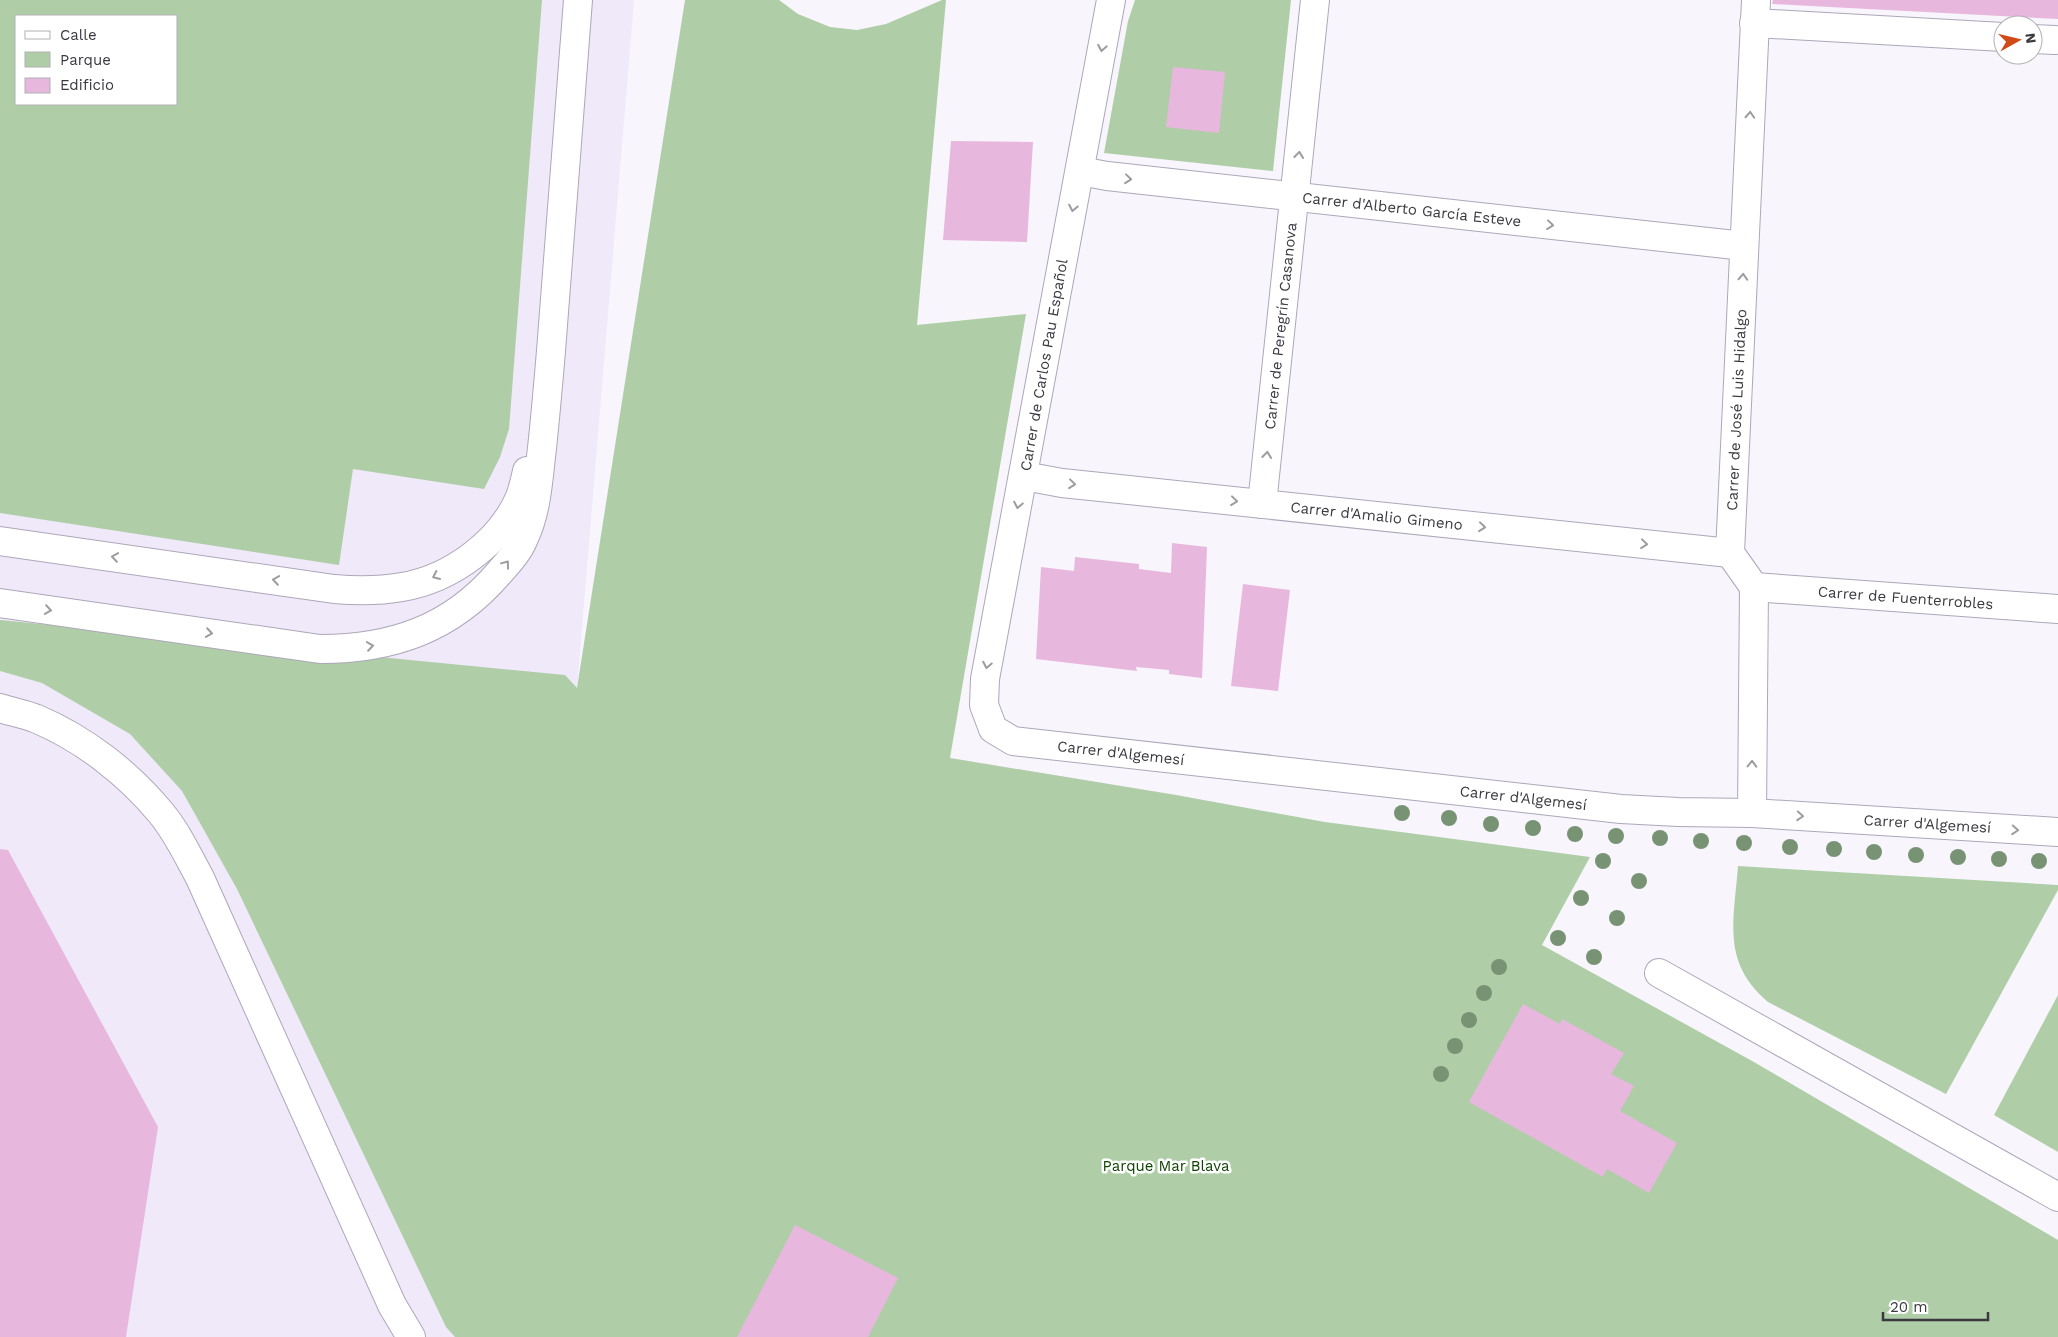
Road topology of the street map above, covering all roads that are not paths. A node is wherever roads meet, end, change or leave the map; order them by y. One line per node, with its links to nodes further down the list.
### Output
1 (578, 0): 9 (street)
2 (1112, 0): 6 (street, Carrer de Carlos Pau Español, one-way to 6)
3 (1315, 0): 7 (street, Carrer de Peregrín Casanova, one-way to 3)
4 (1755, 12): 5 (street); 8 (street, Carrer de José Luis Hidalgo, one-way to 4)
5 (1993, 37)
6 (1080, 171): 7 (street, Carrer d'Alberto García Esteve, one-way to 7); 10 (street, Carrer de Carlos Pau Español, one-way to 10)
7 (1295, 197): 8 (street, Carrer d'Alberto García Esteve, one-way to 8); 11 (street, Carrer de Peregrín Casanova, one-way to 7)
8 (1744, 246): 13 (street, Carrer de José Luis Hidalgo, one-way to 8)
9 (548, 395): 12 (street, one-way to 12); 15 (street, one-way to 9)
10 (1024, 476): 11 (street, Carrer d'Amalio Gimeno, one-way to 11); 18 (street, Carrer de Carlos Pau Español, one-way to 18)
11 (1262, 504): 13 (street, Carrer d'Amalio Gimeno, one-way to 13)
12 (0, 541)
13 (1730, 552): 14 (street)
14 (1754, 587): 16 (street, Carrer de Fuenterrobles); 19 (street, one-way to 14)
15 (0, 604)
16 (2058, 609)
17 (0, 708): 23 (street)
18 (993, 729): 19 (street, Carrer d'Algemesí)
19 (1752, 813): 20 (street, Carrer d'Algemesí, one-way to 20)
20 (2058, 832)
21 (1659, 973): 22 (street)
22 (2058, 1197)
23 (411, 1337)

